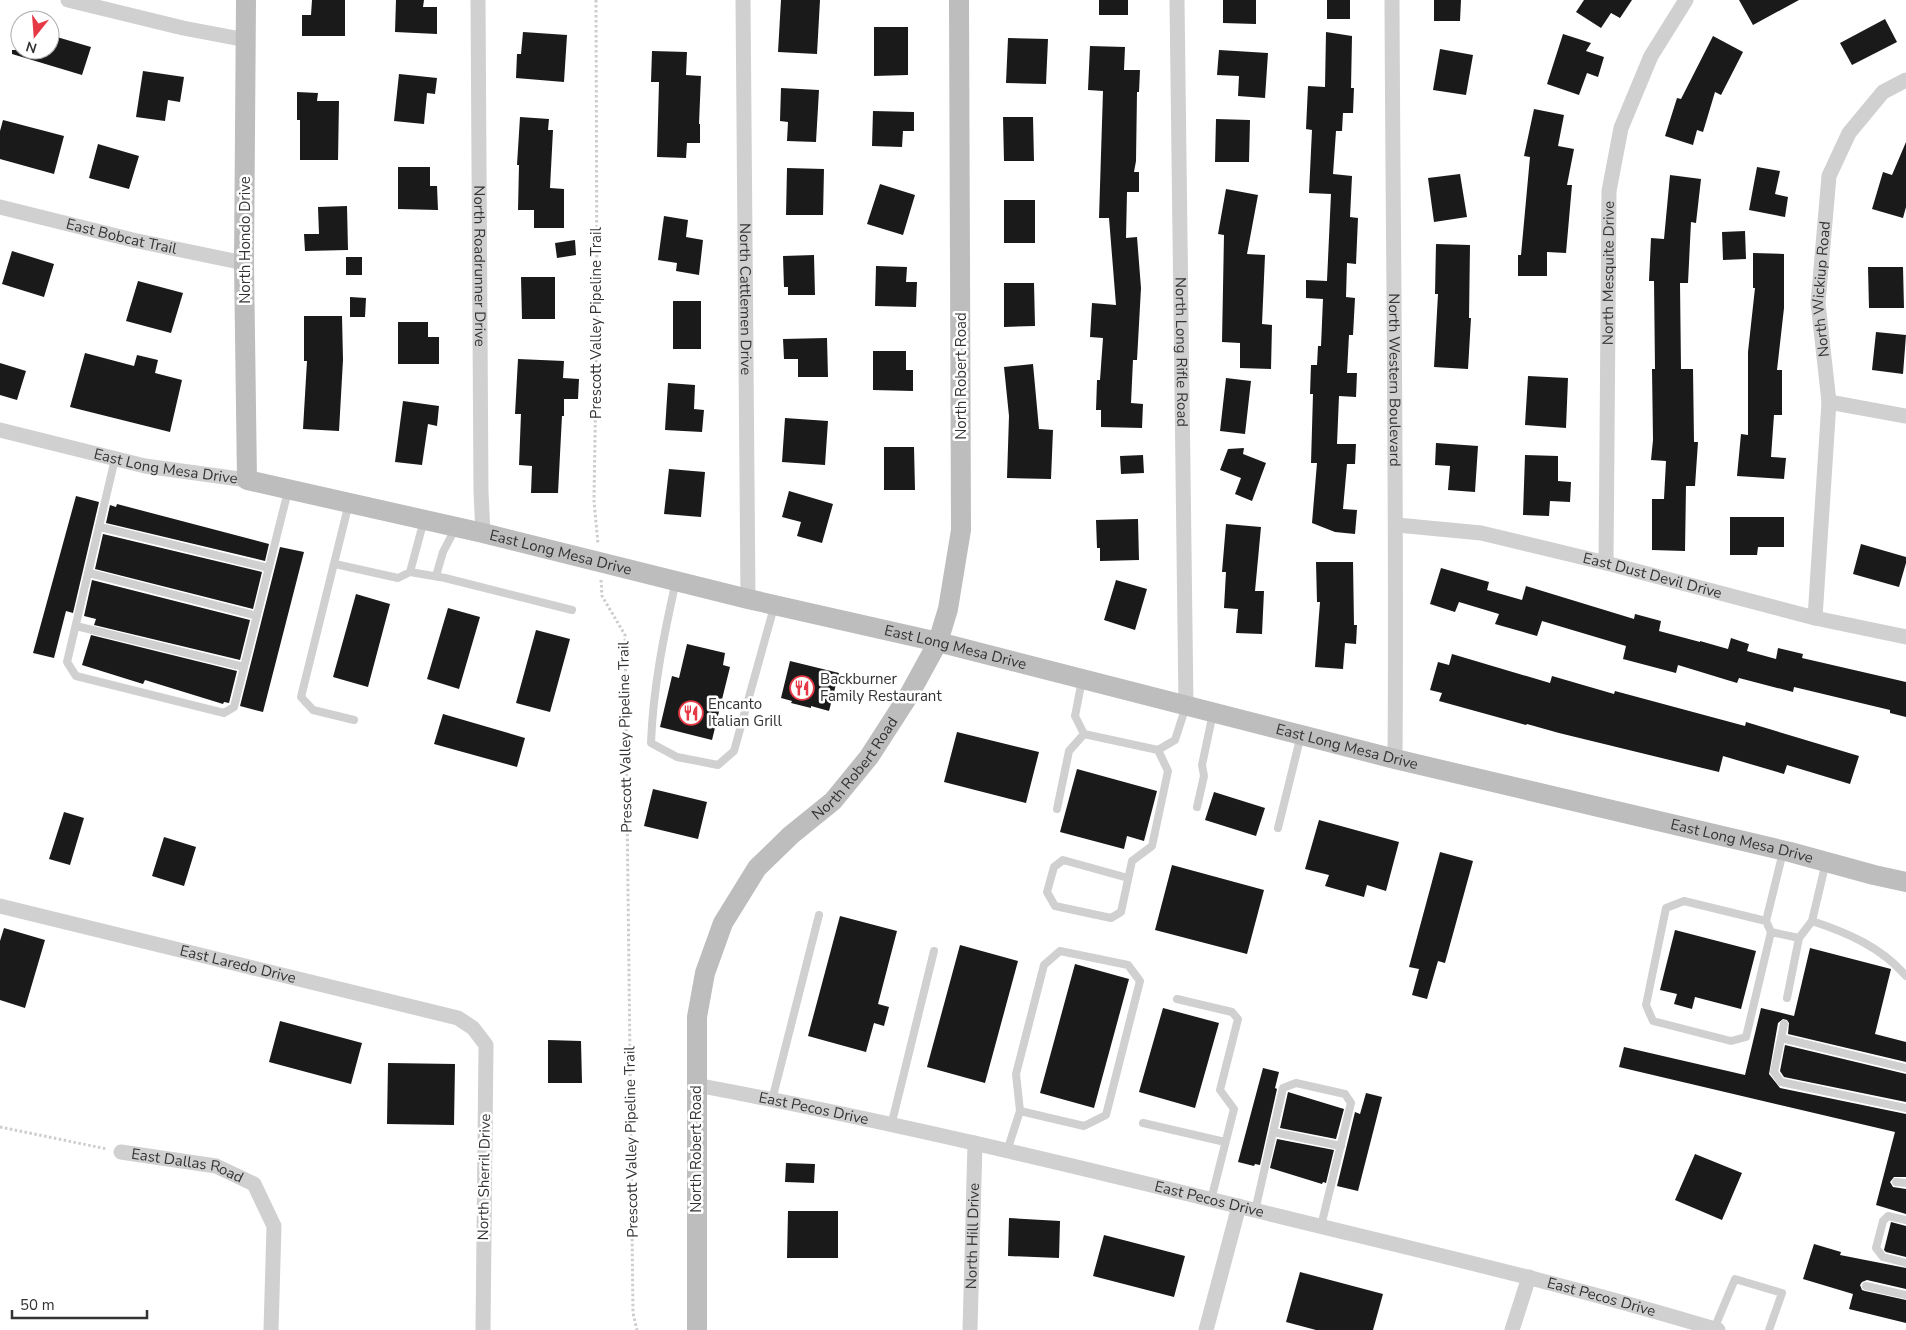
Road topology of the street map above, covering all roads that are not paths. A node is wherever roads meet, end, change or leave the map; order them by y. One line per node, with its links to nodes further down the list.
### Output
1 (68, 0): 9 (street)
2 (246, 0): 9 (street, North Hondo Drive)
3 (478, 0): 24 (street, North Roadrunner Drive)
4 (742, 0): 32 (street, North Cattlemen Drive)
5 (958, 0): 39 (street, North Robert Road)
6 (1177, 0): 42 (street, North Long Rifle Road)
7 (1392, 0): 21 (street, North Western Boulevard)
8 (1686, 0): 25 (street, North Mesquite Drive)
9 (246, 40): 12 (street, North Hondo Drive)
10 (1906, 80): 13 (street, North Wickiup Road)
11 (0, 207): 12 (street, East Bobcat Trail)
12 (244, 263): 17 (street, North Hondo Drive)
13 (1829, 402): 14 (street); 36 (street, North Wickiup Road)
14 (1906, 416)
15 (0, 430): 16 (street, East Long Mesa Drive)
16 (115, 458): 17 (street, East Long Mesa Drive); 22 (lane)
17 (247, 480): 18 (street, East Long Mesa Drive)
18 (288, 489): 19 (street, East Long Mesa Drive); 27 (lane)
19 (349, 503): 20 (street, East Long Mesa Drive); 26 (lane)
20 (424, 520): 23 (street, East Long Mesa Drive); 28 (lane)
21 (1396, 525): 25 (street, East Dust Devil Drive); 48 (street, North Western Boulevard)
22 (100, 527): 27 (lane); 29 (lane)
23 (456, 527): 24 (street, East Long Mesa Drive); 30 (lane)
24 (484, 534): 31 (street, East Long Mesa Drive)
25 (1606, 563): 36 (street, East Dust Devil Drive)
26 (336, 564): 28 (lane); 44 (lane)
27 (270, 568): 35 (lane)
28 (410, 572): 30 (lane)
29 (88, 573): 35 (lane); 37 (lane)
30 (436, 576): 34 (lane)
31 (676, 581): 32 (street, East Long Mesa Drive); 33 (lane)
32 (748, 599): 33 (street, East Long Mesa Drive)
33 (775, 605): 39 (street, East Long Mesa Drive)
34 (572, 610)
35 (257, 616): 40 (lane)
36 (1815, 618): 38 (street, East Dust Devil Drive)
37 (76, 626): 40 (lane); 40 (lane)
38 (1906, 637)
39 (938, 642): 41 (street, East Long Mesa Drive); 70 (street, North Robert Road)
40 (244, 667)
41 (1082, 680): 42 (street, East Long Mesa Drive); 45 (lane)
42 (1186, 706): 43 (street, East Long Mesa Drive); 47 (lane)
43 (1213, 713): 46 (street, East Long Mesa Drive); 49 (lane)
44 (354, 720)
45 (1084, 734): 47 (lane); 50 (lane)
46 (1300, 735): 48 (street, East Long Mesa Drive); 51 (lane)
47 (1158, 750): 54 (lane)
48 (1395, 759): 52 (street, East Long Mesa Drive)
49 (1197, 807)
50 (1057, 808)
51 (1278, 828)
52 (1783, 850): 53 (street, East Long Mesa Drive); 58 (lane)
53 (1826, 862): 55 (street, East Long Mesa Drive); 59 (lane)
54 (1128, 878): 54 (lane)
55 (1906, 882)
56 (0, 906): 67 (street, East Laredo Drive)
57 (819, 915): 71 (lane)
58 (1766, 921): 60 (lane); 60 (lane)
59 (1812, 921): 61 (lane); 63 (lane)
60 (1771, 932): 61 (lane)
61 (1799, 938): 64 (lane)
62 (934, 951): 75 (lane)
63 (1906, 976)
64 (1787, 998)
65 (1177, 999): 77 (lane)
66 (1784, 1024): 68 (lane)
67 (473, 1028): 95 (street, North Sherril Drive)
68 (1781, 1038): 69 (lane); 72 (lane)
69 (1906, 1068)
70 (696, 1085): 71 (street, East Pecos Drive); 96 (street, North Robert Road)
71 (772, 1100): 75 (street, East Pecos Drive)
72 (1906, 1108)
73 (1020, 1111): 73 (lane); 80 (lane)
74 (1143, 1123): 77 (lane)
75 (891, 1126): 78 (street, East Pecos Drive)
76 (1273, 1132): 79 (lane); 79 (lane); 86 (lane)
77 (1225, 1142): 84 (lane)
78 (975, 1143): 80 (street, East Pecos Drive); 97 (street, North Hill Drive)
79 (1341, 1146): 88 (lane)
80 (1007, 1151): 84 (street, East Pecos Drive)
81 (121, 1152): 94 (street, East Dallas Road)
82 (1896, 1182): 83 (lane)
83 (1906, 1183)
84 (1210, 1200): 85 (street, East Pecos Drive)
85 (1239, 1206): 86 (street, East Pecos Drive); 98 (street)
86 (1256, 1210): 88 (street, East Pecos Drive)
87 (1906, 1220): 89 (lane)
88 (1320, 1226): 90 (street, East Pecos Drive)
89 (1906, 1263)
90 (1529, 1277): 93 (street, East Pecos Drive); 99 (street)
91 (1866, 1286): 92 (lane)
92 (1906, 1295)
93 (1716, 1329): 100 (lane)
94 (271, 1330)
95 (483, 1330)
96 (697, 1330)
97 (970, 1330)
98 (1206, 1330)
99 (1512, 1330)
100 (1769, 1330)

